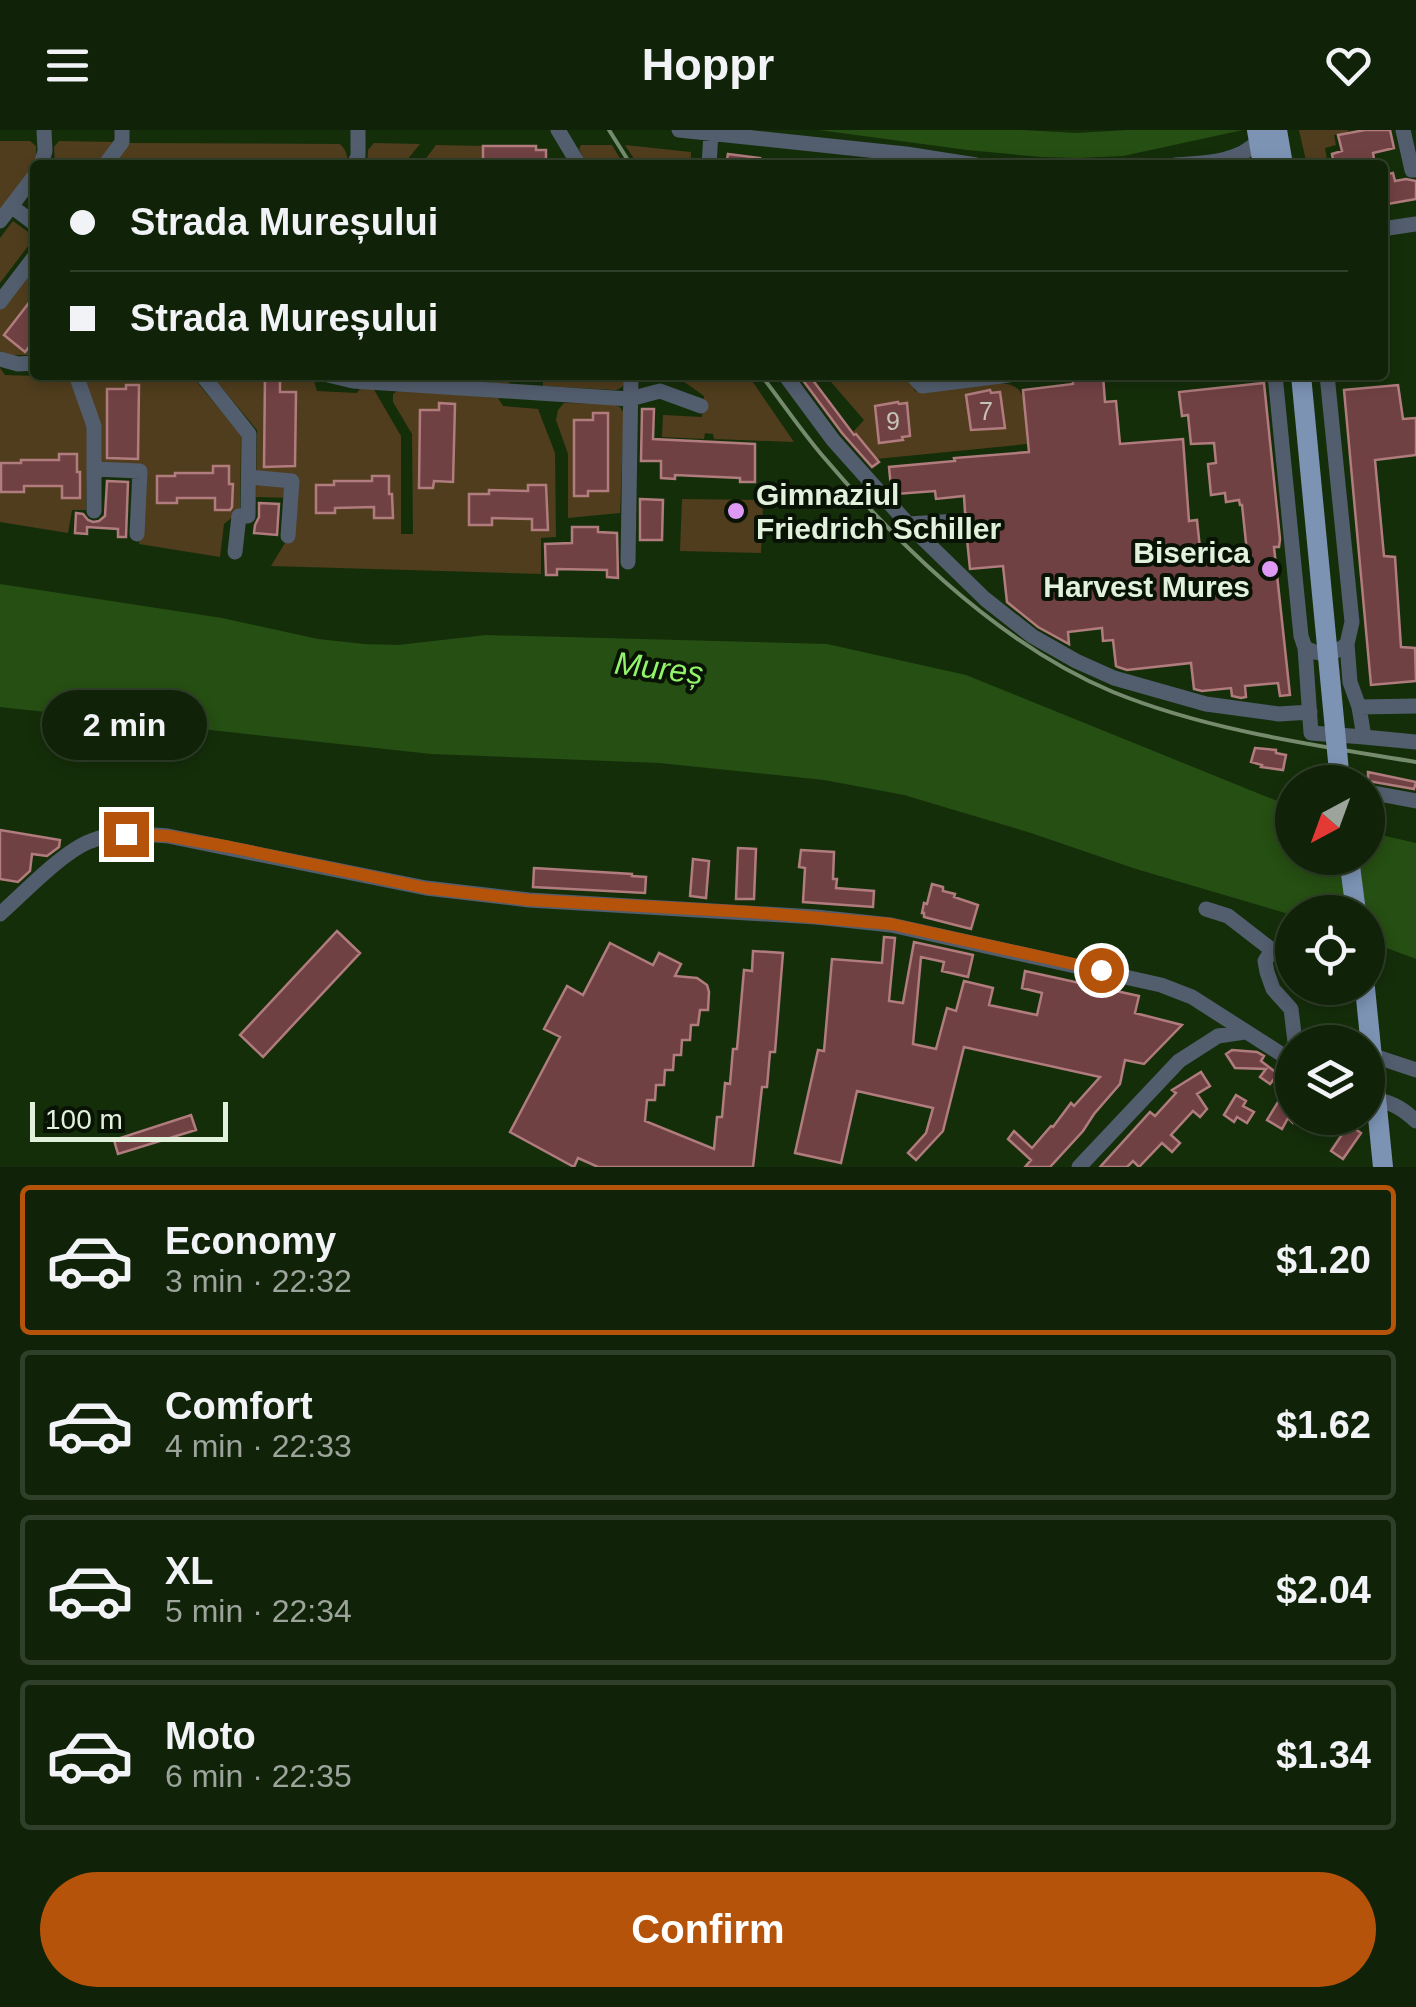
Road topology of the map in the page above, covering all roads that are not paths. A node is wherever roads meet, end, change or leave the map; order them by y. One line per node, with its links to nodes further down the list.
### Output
1 (44, 130): 9 (street)
2 (122, 130): 10 (street)
3 (358, 130): 11 (street)
4 (558, 130): 12 (street)
5 (679, 130): 7 (street)
6 (1403, 130): 18 (street)
7 (711, 132): 13 (street); 14 (street)
8 (1266, 134): 15 (street); 16 (main road); 17 (main road)
9 (42, 160)
10 (109, 160)
11 (356, 160)
12 (576, 160)
13 (709, 160)
14 (906, 160)
15 (1219, 160)
16 (1263, 160)
17 (1280, 160)
18 (1416, 170)
19 (30, 181): 20 (street)
20 (11, 206): 21 (street); 22 (street)
21 (30, 220)
22 (0, 221)
23 (1416, 224): 24 (street)
24 (1388, 228)
25 (30, 263): 26 (street)
26 (0, 302)
27 (0, 359): 28 (street)
28 (30, 363)
29 (78, 380): 43 (street)
30 (206, 380): 44 (street)
31 (350, 380): 40 (street)
32 (525, 380): 40 (street)
33 (630, 380): 41 (street)
34 (789, 380): 47 (street)
35 (917, 380): 36 (street)
36 (969, 380)
37 (1275, 380): 53 (street)
38 (1301, 380): 59 (main road, bridge)
39 (1328, 380): 52 (street)
40 (524, 393): 41 (street)
41 (630, 399): 42 (street); 51 (street)
42 (701, 406)
43 (94, 469): 45 (street); 48 (street)
44 (248, 477): 49 (street); 50 (street)
45 (94, 512)
46 (959, 521): 47 (street)
47 (908, 524): 56 (street)
48 (137, 534)
49 (288, 536)
50 (234, 552)
51 (628, 562)
52 (1348, 644): 53 (street); 54 (street)
53 (1305, 648): 56 (street)
54 (1359, 706): 55 (street); 57 (street)
55 (1416, 706)
56 (1310, 712): 57 (street)
57 (1364, 736): 58 (street)
58 (1416, 742)
59 (1338, 765)
60 (1385, 795): 61 (street)
61 (1416, 800)
62 (1206, 909): 65 (street)
63 (0, 914): 68 (street)
64 (1275, 949): 65 (street)
65 (1272, 950): 67 (street)
66 (1368, 1005): 75 (main road, bridge)
67 (1291, 1025)
68 (1245, 1032): 69 (street); 74 (street)
69 (1275, 1044)
70 (1385, 1060): 71 (street)
71 (1416, 1070)
72 (1385, 1101): 73 (street)
73 (1416, 1121)
74 (1079, 1167)
75 (1383, 1167)

